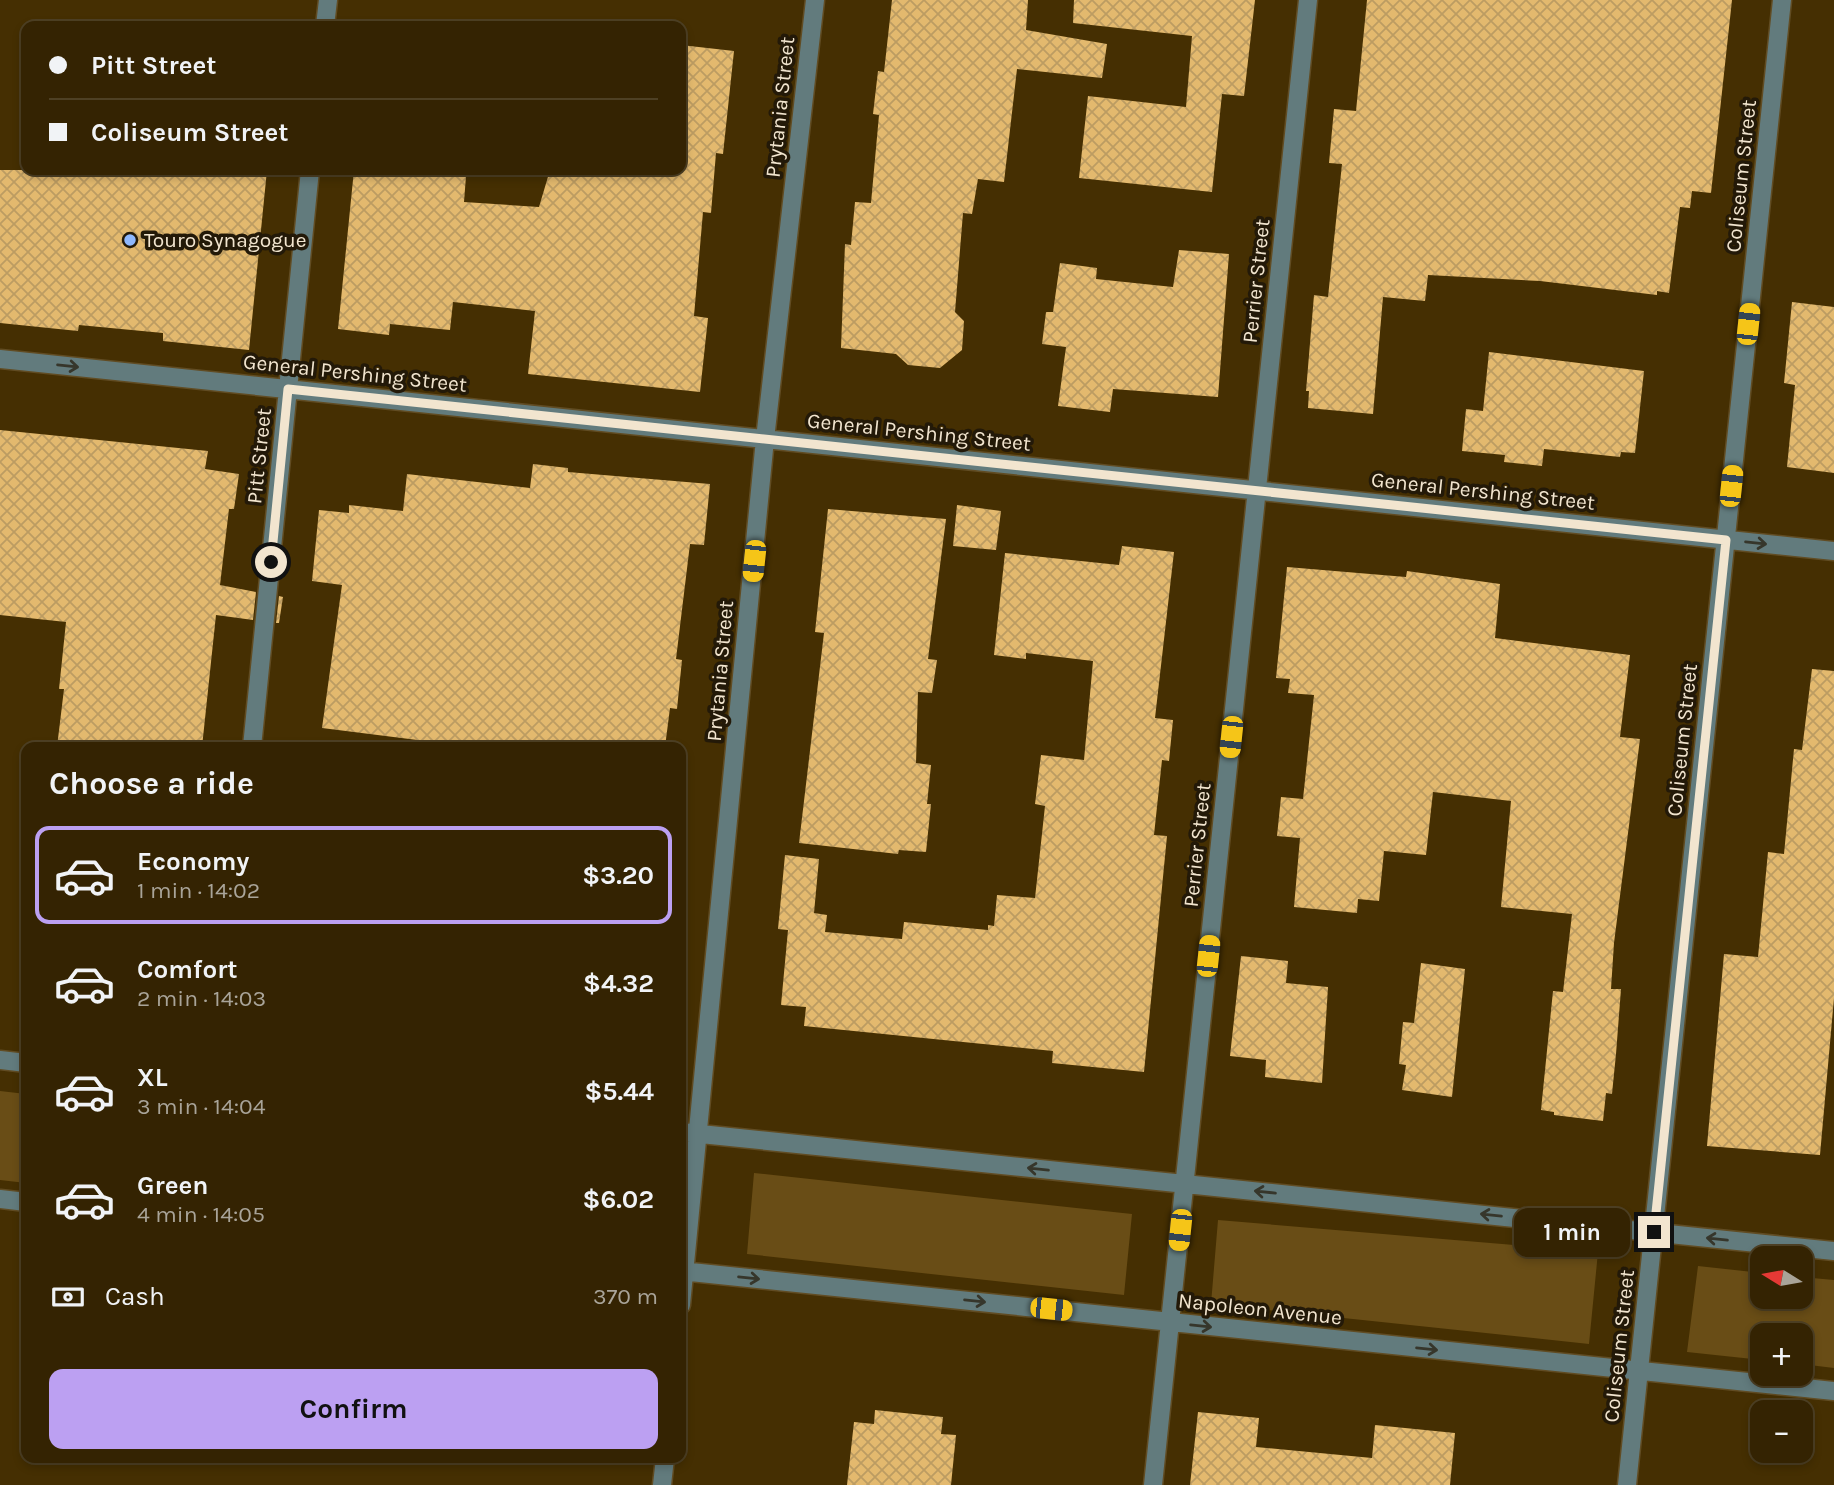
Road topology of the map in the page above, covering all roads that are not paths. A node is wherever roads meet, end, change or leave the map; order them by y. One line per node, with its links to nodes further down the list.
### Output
1 (328, 0): 5 (street)
2 (815, 0): 9 (street, Prytania Street)
3 (1308, 0): 10 (street, Perrier Street)
4 (1782, 0): 11 (street, Coliseum Street)
5 (326, 21)
6 (309, 175): 8 (street, Pitt Street)
7 (0, 359): 8 (street, General Pershing Street, one-way to 8)
8 (288, 389): 9 (street, General Pershing Street); 13 (street, Pitt Street)
9 (765, 439): 10 (street, General Pershing Street); 16 (street, Prytania Street)
10 (1257, 491): 11 (street, General Pershing Street); 17 (street, Perrier Street)
11 (1726, 540): 12 (street, General Pershing Street, one-way to 12); 21 (street, Coliseum Street)
12 (1834, 551)
13 (253, 742)
14 (0, 1060): 15 (street)
15 (21, 1062)
16 (690, 1133): 17 (street, one-way to 16); 20 (street, Prytania Street)
17 (1184, 1183): 21 (street, one-way to 17); 24 (street, Perrier Street)
18 (0, 1199): 19 (street)
19 (21, 1201)
20 (686, 1212)
21 (1654, 1232): 22 (street, one-way to 21); 25 (street, Coliseum Street)
22 (1834, 1251)
23 (686, 1271): 24 (street, Napoleon Avenue, one-way to 24)
24 (1170, 1322): 25 (street, Napoleon Avenue, one-way to 25); 29 (street, Perrier Street)
25 (1639, 1371): 26 (street, Napoleon Avenue); 30 (street, Coliseum Street)
26 (1834, 1391)
27 (664, 1463): 28 (street)
28 (662, 1485)
29 (1153, 1485)
30 (1627, 1485)

